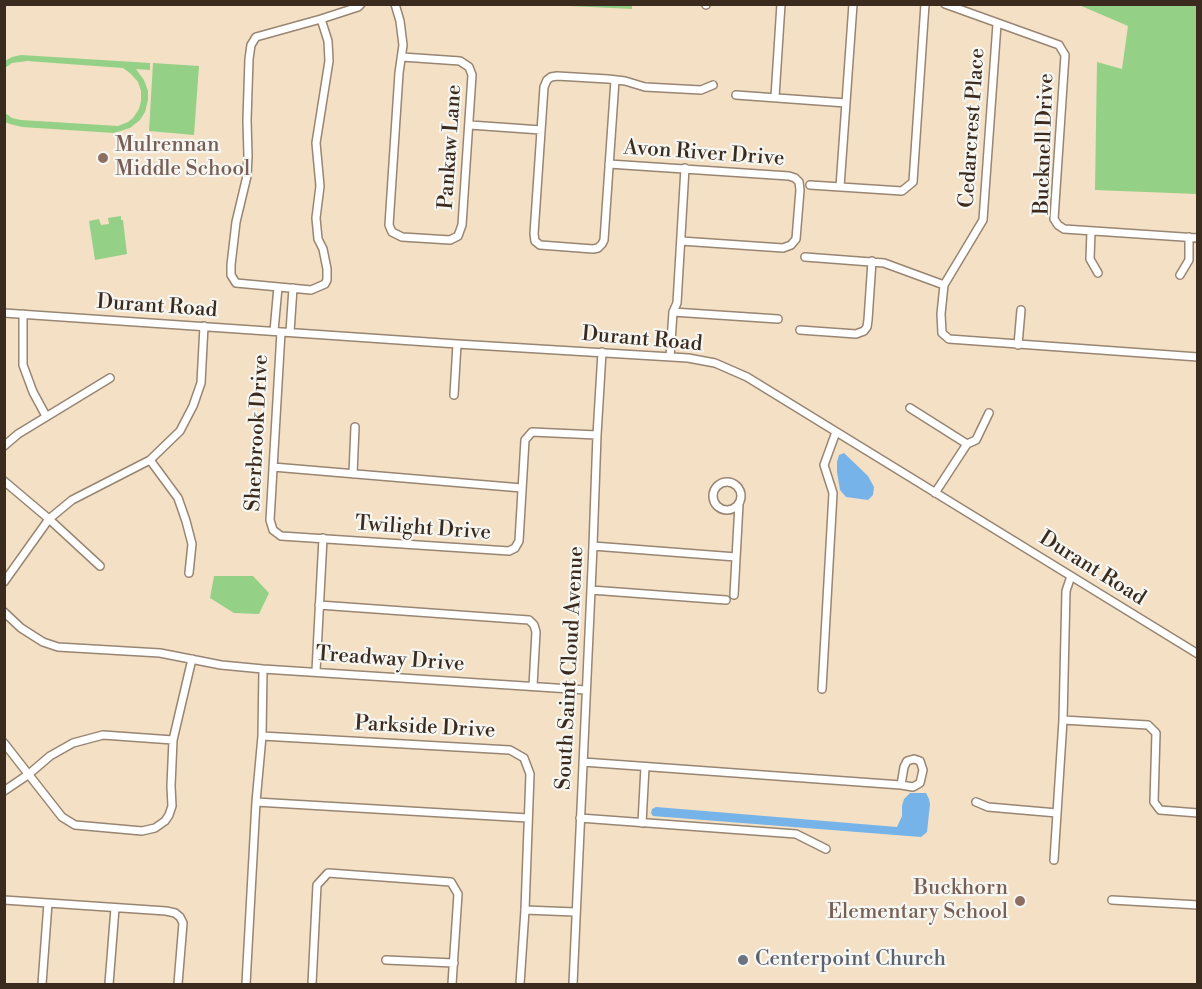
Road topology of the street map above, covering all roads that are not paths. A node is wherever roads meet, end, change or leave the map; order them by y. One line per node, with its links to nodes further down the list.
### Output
1 (361, 4): 7 (street)
2 (394, 4): 9 (street, Pankaw Lane)
3 (781, 4): 13 (street)
4 (853, 4): 14 (street)
5 (925, 4): 20 (street)
6 (945, 4): 8 (street, Bucknell Drive)
7 (321, 19): 29 (street); 30 (street)
8 (997, 24): 21 (street, Bucknell Drive); 28 (street, Cedarcrest Place)
9 (402, 57): 15 (street, Pankaw Lane); 15 (street, Pankaw Lane)
10 (615, 80): 11 (street); 16 (street); 17 (street)
11 (713, 85)
12 (736, 95): 13 (street)
13 (775, 98): 14 (street)
14 (846, 103): 20 (street)
15 (470, 125): 16 (street)
16 (541, 130): 17 (street)
17 (609, 164): 18 (street, Avon River Drive)
18 (686, 168): 23 (street); 23 (street, Avon River Drive)
19 (810, 185): 20 (street)
20 (840, 187)
21 (1092, 231): 22 (street, Bucknell Drive); 26 (street)
22 (1193, 237): 27 (street)
23 (681, 241): 32 (street)
24 (805, 257): 25 (street)
25 (872, 261): 28 (street); 37 (street)
26 (1098, 273)
27 (1180, 275)
28 (944, 285): 41 (street, Cedarcrest Place)
29 (278, 287): 30 (street); 38 (street, Sherbrook Drive)
30 (293, 288): 39 (street)
31 (1021, 310): 41 (street)
32 (673, 312): 35 (street); 43 (street)
33 (4, 313): 34 (street, Durant Road)
34 (23, 314): 36 (street, Durant Road); 49 (street)
35 (778, 319)
36 (204, 326): 38 (street, Durant Road); 55 (street)
37 (800, 330)
38 (277, 331): 39 (street, Durant Road); 56 (street, Sherbrook Drive)
39 (290, 332): 40 (street, Durant Road)
40 (457, 344): 42 (street, Durant Road); 46 (street)
41 (1018, 345): 44 (street)
42 (602, 352): 43 (street, Durant Road); 52 (street, South Saint Cloud Avenue)
43 (670, 357): 51 (street, Durant Road)
44 (1197, 357)
45 (110, 378): 49 (street)
46 (454, 395)
47 (910, 408): 53 (street)
48 (989, 412): 53 (street)
49 (46, 416): 54 (street)
50 (355, 427): 57 (street)
51 (836, 432): 60 (street, Durant Road); 80 (street)
52 (597, 435): 59 (street, Twilight Drive); 64 (street, South Saint Cloud Avenue)
53 (967, 444): 60 (street)
54 (4, 446)
55 (150, 460): 62 (street); 67 (street)
56 (273, 467): 57 (street); 63 (street, Sherbrook Drive)
57 (353, 474): 59 (street)
58 (4, 481): 62 (street)
59 (522, 488): 63 (street, Twilight Drive)
60 (935, 493): 68 (street, Durant Road)
61 (739, 504): 61 (street); 65 (street)
62 (49, 519): 66 (street); 69 (street)
63 (323, 538): 73 (street)
64 (593, 546): 65 (street); 70 (street, South Saint Cloud Avenue)
65 (736, 557): 71 (street)
66 (100, 566)
67 (189, 573)
68 (1071, 576): 75 (street, Durant Road); 82 (street)
69 (4, 582)
70 (591, 590): 72 (street); 81 (street, South Saint Cloud Avenue)
71 (735, 596)
72 (726, 600)
73 (319, 605): 78 (street); 79 (street)
74 (4, 612): 76 (street, Treadway Drive)
75 (1197, 654)
76 (192, 659): 77 (street, Treadway Drive); 84 (street)
77 (263, 669): 78 (street, Treadway Drive); 83 (street)
78 (316, 671): 79 (street, Treadway Drive)
79 (533, 686): 81 (street, Treadway Drive)
80 (822, 689)
81 (586, 690): 86 (street, South Saint Cloud Avenue)
82 (1063, 720): 93 (street); 94 (street)
83 (262, 736): 91 (street); 95 (street, Parkside Drive)
84 (173, 740): 88 (street); 88 (street)
85 (4, 743): 88 (street)
86 (583, 762): 87 (street); 96 (street, South Saint Cloud Avenue)
87 (645, 767): 89 (street); 97 (street)
88 (30, 774): 90 (street)
89 (901, 784)
90 (4, 791)
91 (256, 802): 95 (street); 112 (street)
92 (976, 802): 93 (street)
93 (1057, 813): 99 (street)
94 (1197, 813)
95 (528, 818): 105 (street, Parkside Drive)
96 (580, 818): 97 (street); 106 (street, South Saint Cloud Avenue)
97 (642, 823): 98 (street)
98 (826, 849)
99 (1054, 860)
100 (4, 900): 102 (street)
101 (1112, 900): 103 (street)
102 (48, 903): 104 (street); 109 (street)
103 (1197, 905)
104 (116, 908): 110 (street); 111 (street)
105 (525, 910): 106 (street); 115 (street, Parkside Drive)
106 (575, 912): 116 (street, South Saint Cloud Avenue)
107 (386, 960): 108 (street)
108 (454, 963): 113 (street); 114 (street)
109 (42, 984)
110 (109, 984)
111 (178, 984)
112 (246, 984)
113 (312, 984)
114 (452, 984)
115 (520, 984)
116 (573, 984)

